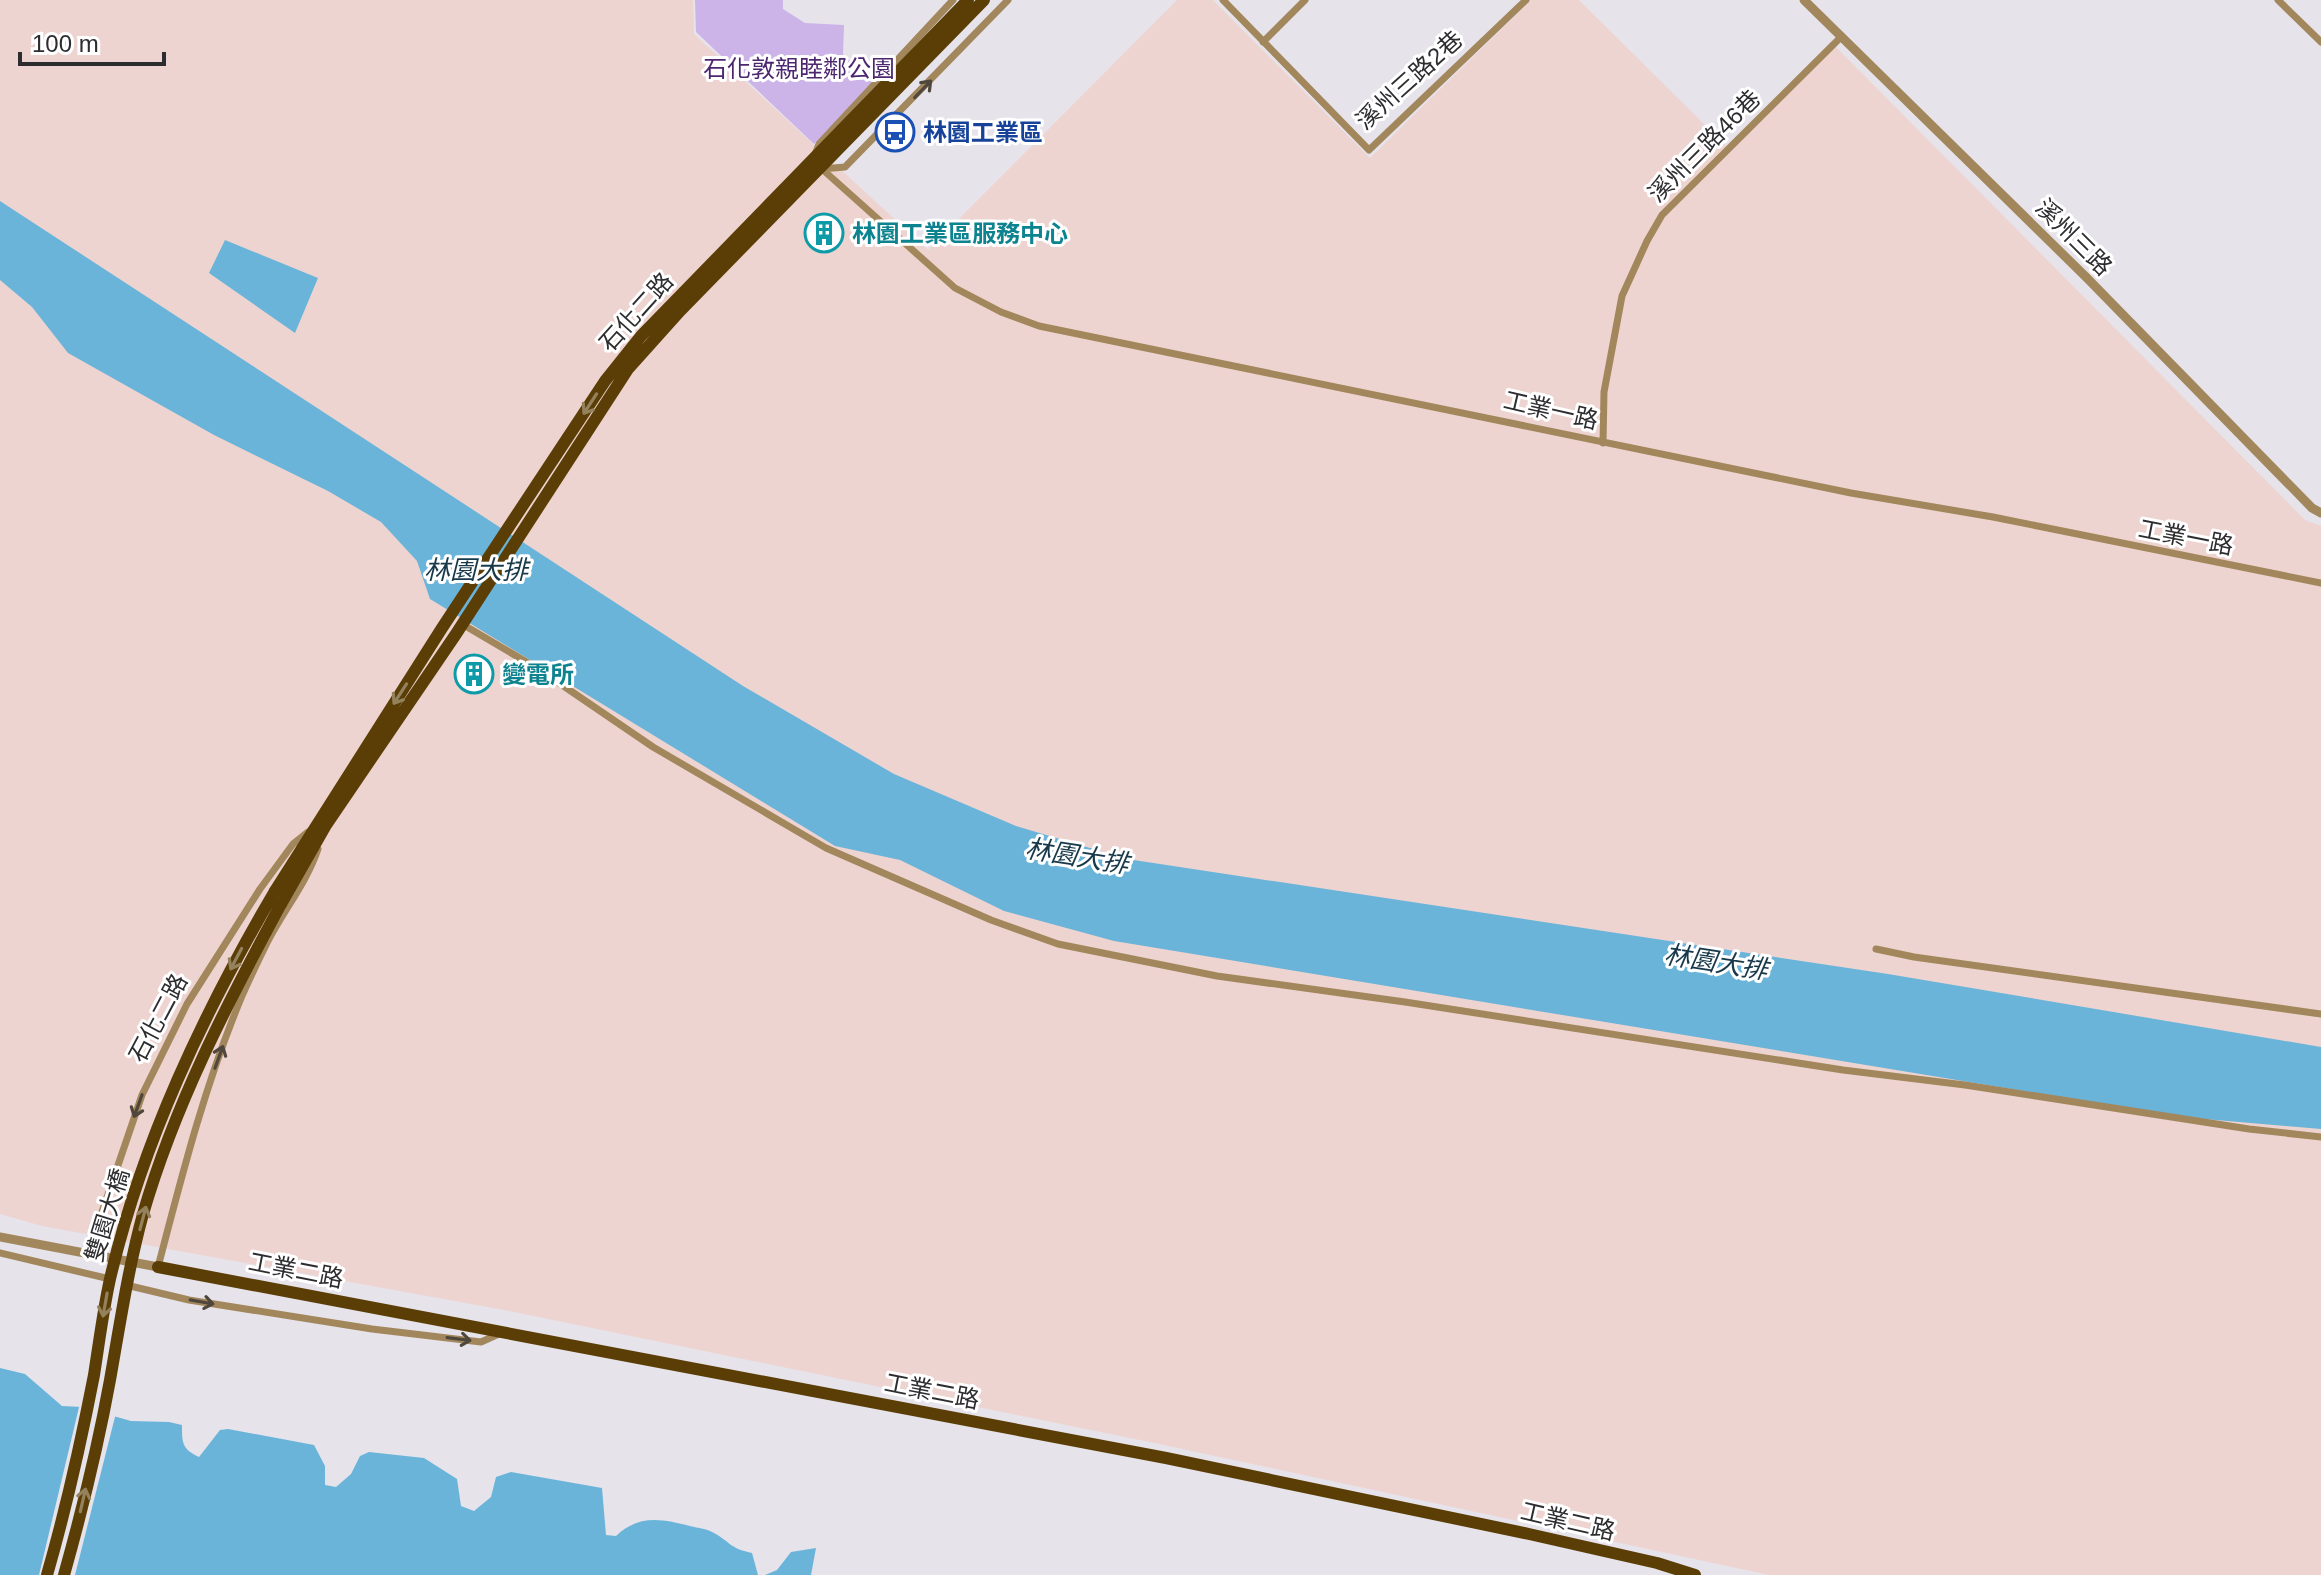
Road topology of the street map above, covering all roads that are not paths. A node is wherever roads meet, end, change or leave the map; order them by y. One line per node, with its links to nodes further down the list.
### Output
1 (953, 0): 13 (street)
2 (968, 0): 13 (main road)
3 (984, 0): 13 (main road)
4 (1008, 0): 13 (street, one-way to 4)
5 (1223, 0): 11 (street)
6 (1305, 0): 11 (street)
7 (1526, 0): 11 (street, 溪州三路2巷)
8 (1804, 0): 10 (street, 溪州三路)
9 (2278, 0): 12 (street)
10 (1841, 37): 14 (street, 溪州三路46巷); 16 (street, 溪州三路)
11 (1263, 42)
12 (2321, 42)
13 (817, 165): 14 (street, 工業一路); 18 (main road, 石化二路); 19 (main road, 石化二路, one-way to 19)
14 (1603, 443): 17 (street, 工業一路)
15 (2321, 500): 16 (street, 溪州三路)
16 (2316, 510)
17 (2321, 583)
18 (459, 629): 19 (main road, 石化二路); 24 (street)
19 (319, 827): 20 (main road, 石化二路); 21 (main road, 石化二路); 27 (street, 石化二路, one-way to 27); 28 (street, 石化二路, one-way to 19)
20 (275, 891): 29 (main road, 雙園大橋, one-way to 29, bridge)
21 (281, 904): 30 (main road, 雙園大橋, one-way to 21, bridge)
22 (1876, 949): 23 (street)
23 (2321, 1014)
24 (2321, 1137)
25 (0, 1237): 27 (street)
26 (0, 1253): 29 (street)
27 (88, 1253): 28 (street)
28 (158, 1267): 31 (main road, 工業二路)
29 (110, 1279): 32 (main road, 雙園大橋, one-way to 32, bridge)
30 (126, 1285): 31 (street, one-way to 31); 33 (main road, 雙園大橋, one-way to 30, bridge)
31 (504, 1332): 34 (main road, 工業二路)
32 (47, 1575)
33 (64, 1575)
34 (1695, 1575)

